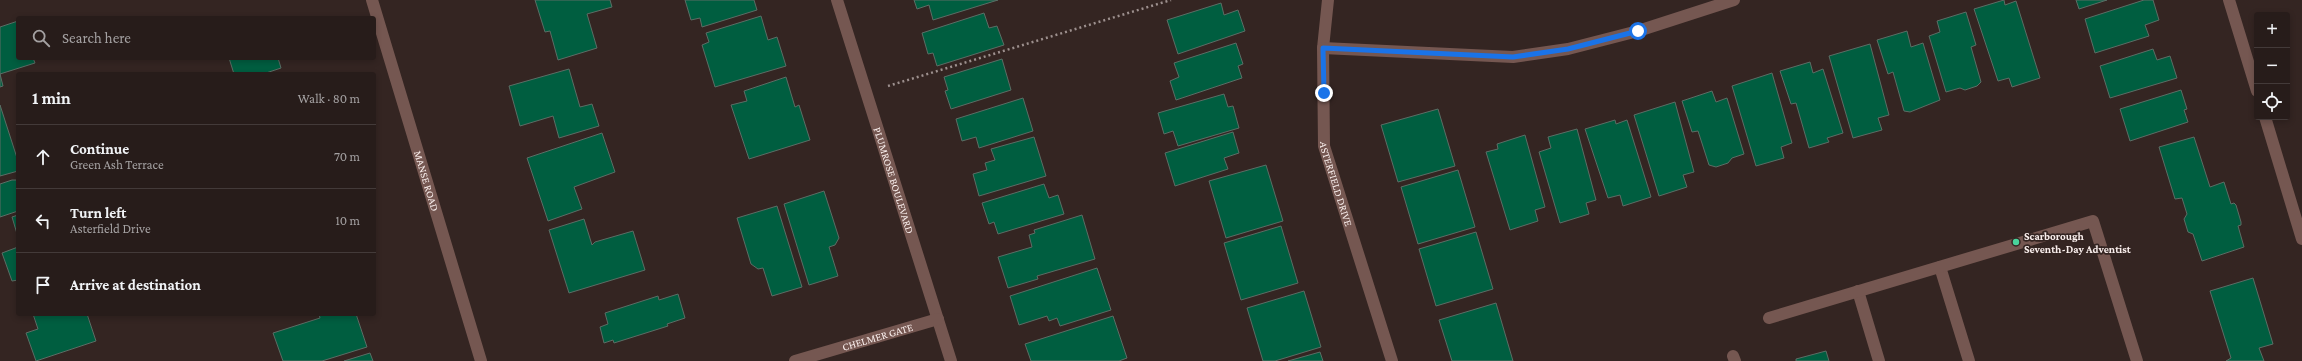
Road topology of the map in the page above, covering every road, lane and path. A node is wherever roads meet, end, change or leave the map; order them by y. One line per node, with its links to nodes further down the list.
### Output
1 (372, 0): 16 (street, MANSE ROAD)
2 (837, 0): 15 (street, PLUMROSE BOULEVARD)
3 (1171, 0): 8 (path)
4 (1328, 0): 7 (street, ASTERFIELD DRIVE)
5 (1734, 0): 7 (street)
6 (2229, 0): 9 (street)
7 (1323, 48): 19 (street, ASTERFIELD DRIVE)
8 (902, 82)
9 (2255, 84)
10 (2266, 120): 11 (street)
11 (2302, 239)
12 (1940, 266): 13 (street); 21 (street); 22 (street)
13 (1858, 291): 14 (street); 20 (street)
14 (1769, 318)
15 (938, 319): 17 (street, CHELMER GATE); 18 (street, PLUMROSE BOULEVARD)
16 (481, 361)
17 (795, 361)
18 (951, 361)
19 (1392, 361)
20 (1879, 361)
21 (1969, 361)
22 (2137, 361)

